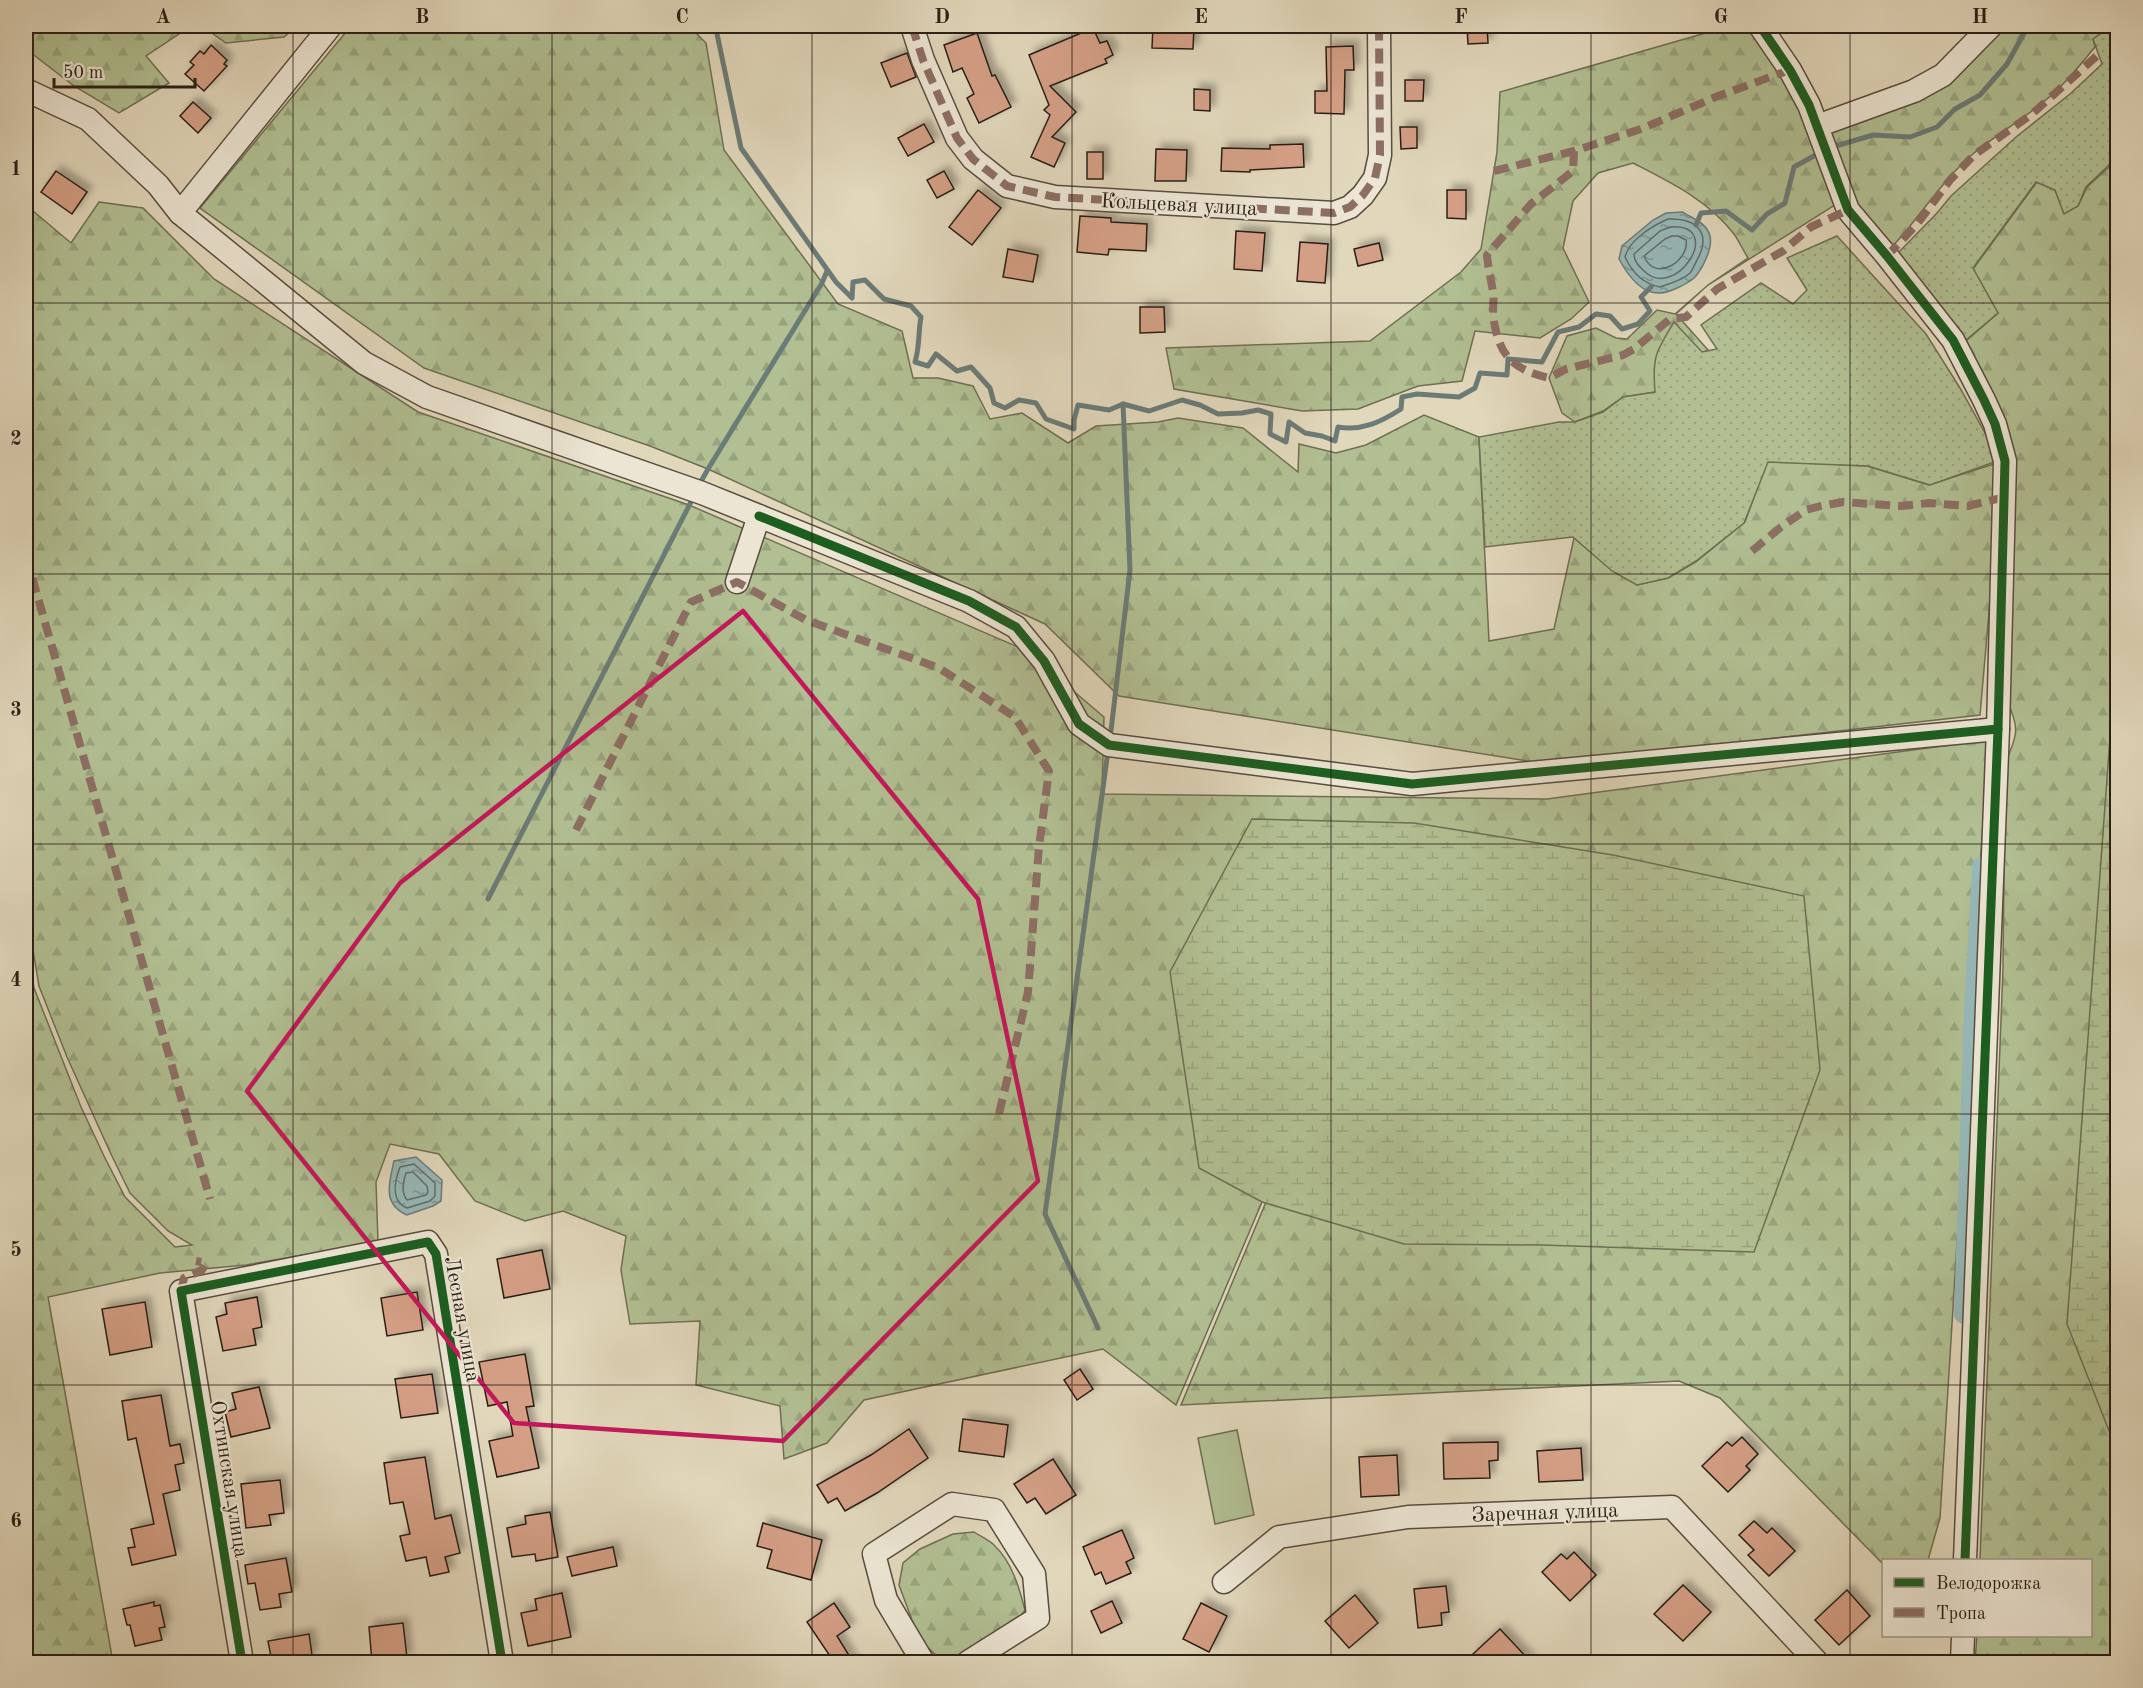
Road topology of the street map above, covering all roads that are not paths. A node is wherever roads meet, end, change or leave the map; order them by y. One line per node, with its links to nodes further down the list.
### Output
1 (912, 26): 2 (street, Кольцевая улица)
2 (1379, 26)
3 (1760, 26): 7 (street)
4 (1990, 26): 7 (street)
5 (329, 28): 8 (street)
6 (26, 90): 8 (street)
7 (1817, 126): 11 (street)
8 (180, 213): 9 (street)
9 (759, 516): 10 (street); 11 (street)
10 (737, 582)
11 (1998, 729): 13 (street)
12 (183, 1301): 16 (street, Охтинская улица); 17 (street, Лесная улица)
13 (1965, 1559)
14 (1224, 1582): 20 (street, Заречная улица)
15 (1963, 1637): 21 (street)
16 (242, 1662)
17 (502, 1662)
18 (923, 1662): 19 (street)
19 (968, 1662)
20 (1817, 1662)
21 (1962, 1662)

